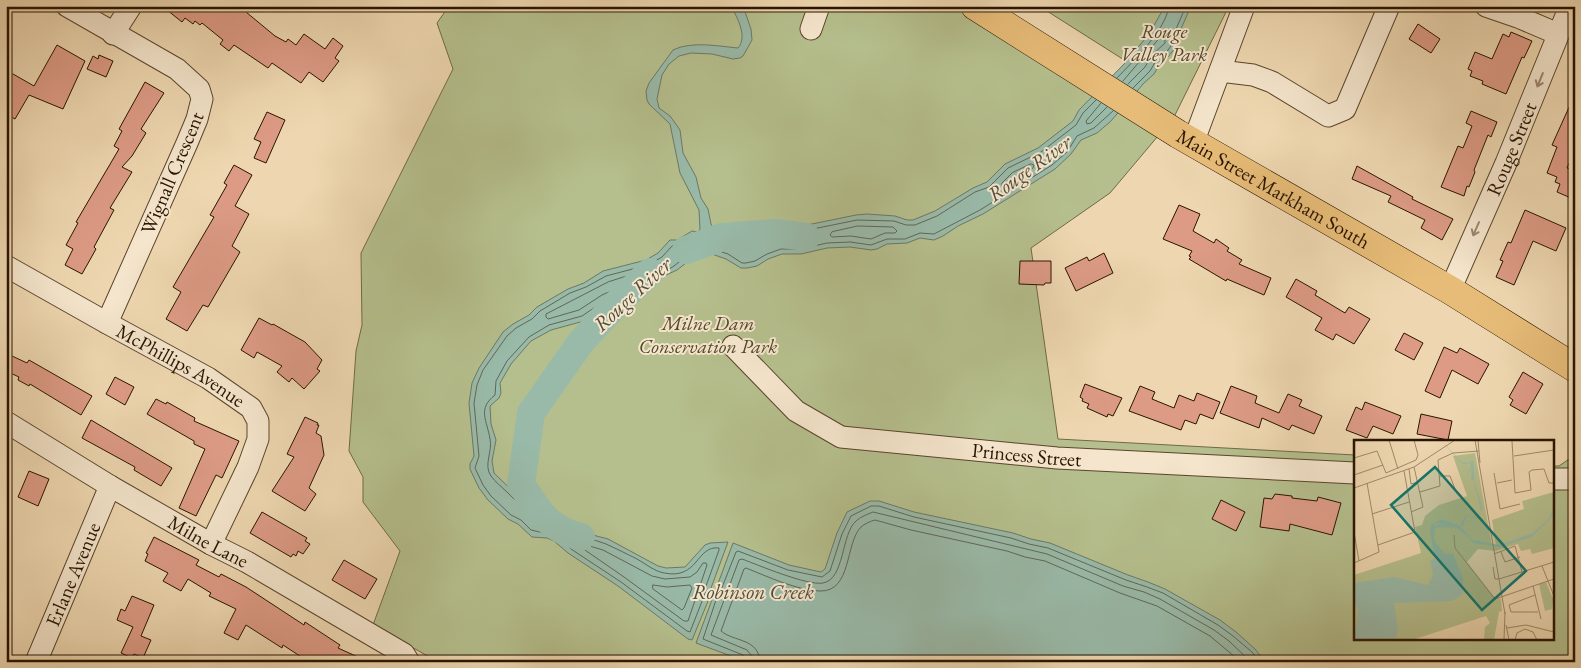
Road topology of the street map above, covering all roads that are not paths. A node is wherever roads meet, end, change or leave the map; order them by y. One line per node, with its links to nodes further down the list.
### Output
1 (67, 6): 10 (street, Wignall Crescent)
2 (131, 6): 10 (street)
3 (819, 6): 9 (street)
4 (975, 6): 13 (main road, Main Street Markham South)
5 (1244, 6): 12 (street)
6 (1389, 6): 12 (street)
7 (1486, 6): 11 (street)
8 (1570, 6): 11 (street, Rouge Street)
9 (811, 29)
10 (114, 34): 16 (street, Wignall Crescent)
11 (1558, 34): 15 (street, Rouge Street, one-way to 15)
12 (1220, 71): 13 (street)
13 (1185, 138): 15 (main road, Main Street Markham South)
14 (6, 266): 16 (street, McPhillips Avenue)
15 (1450, 290): 18 (main road, Main Street Markham South)
16 (107, 323): 24 (street, McPhillips Avenue)
17 (733, 346): 20 (street, Princess Street)
18 (1575, 368)
19 (6, 422): 23 (street, Milne Lane)
20 (1354, 473)
21 (1554, 479): 22 (street)
22 (1575, 479)
23 (110, 486): 24 (street, Milne Lane); 25 (street, Erlane Avenue)
24 (211, 544): 26 (street, Milne Lane)
25 (36, 662)
26 (409, 662)

